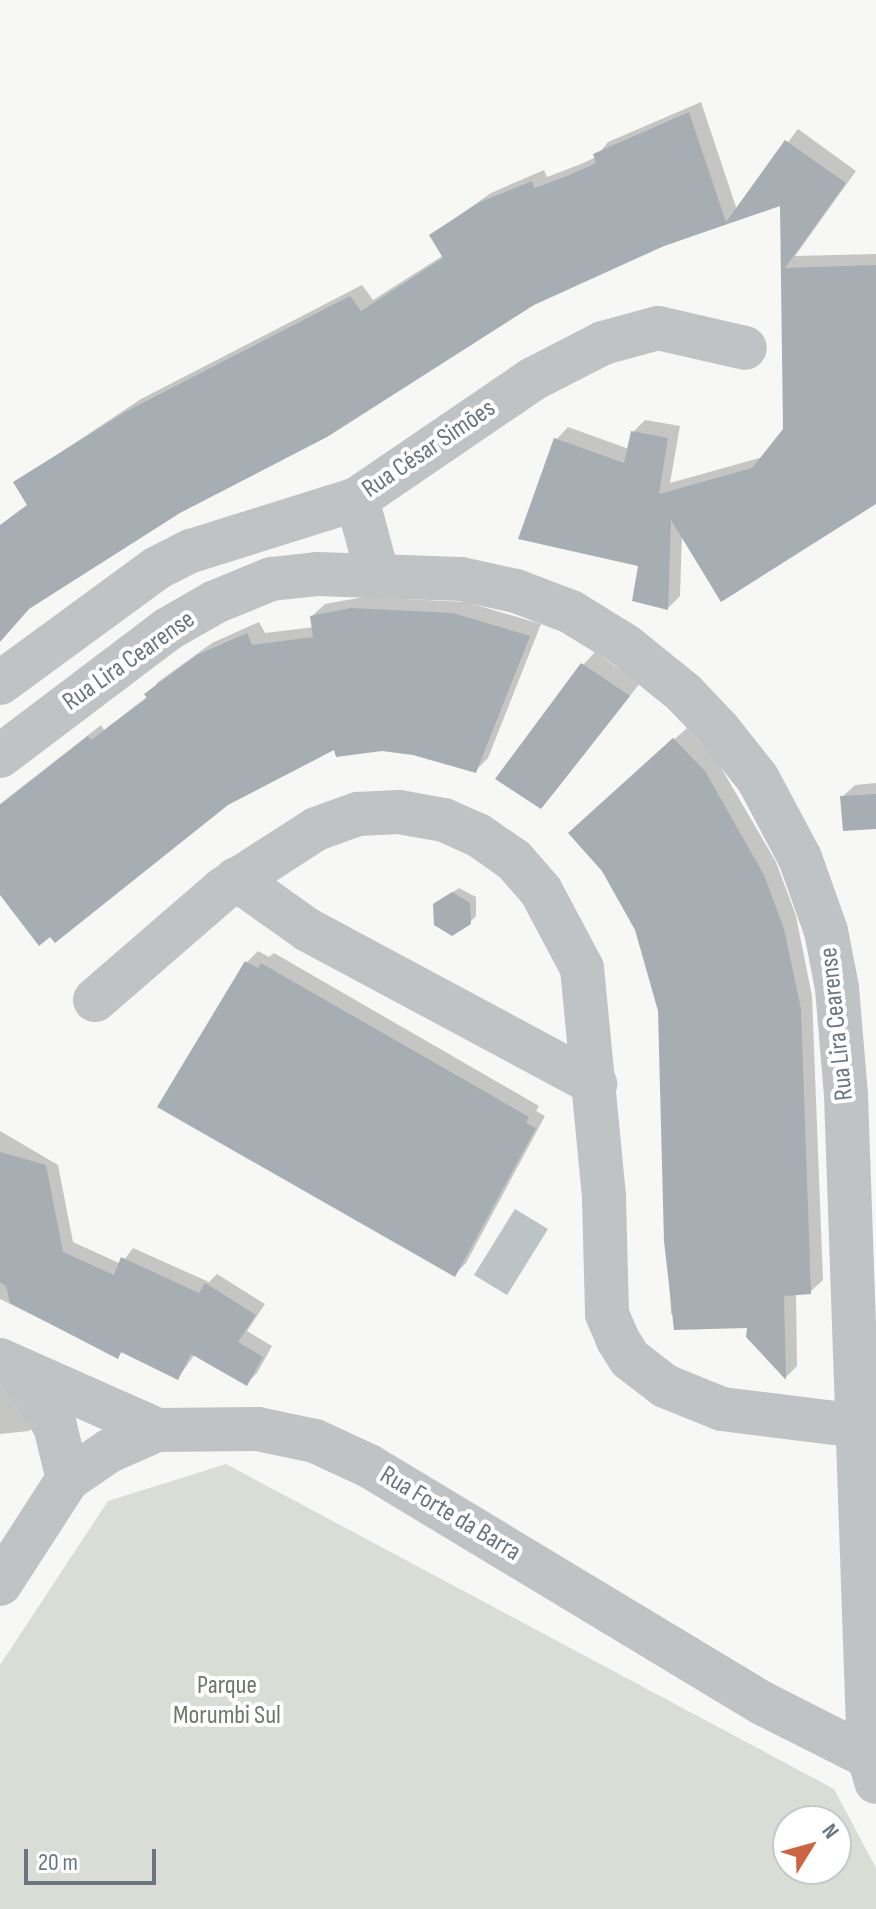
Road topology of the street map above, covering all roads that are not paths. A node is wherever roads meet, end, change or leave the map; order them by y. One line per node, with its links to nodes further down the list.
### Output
1 (745, 348): 2 (street, Rua César Simões)
2 (357, 499): 3 (street); 4 (street, Rua César Simões)
3 (377, 573): 5 (street, Rua Lira Cearense); 10 (street, Rua Lira Cearense)
4 (0, 683)
5 (0, 756)
6 (236, 879): 7 (street); 8 (street); 8 (street)
7 (95, 1000)
8 (595, 1084): 10 (street)
9 (11, 1366): 11 (street, Rua Forte da Barra); 12 (street)
10 (858, 1426): 14 (street, Rua Lira Cearense)
11 (157, 1430): 12 (street); 14 (street, Rua Forte da Barra)
12 (68, 1479): 13 (street)
13 (0, 1584)
14 (872, 1770)

